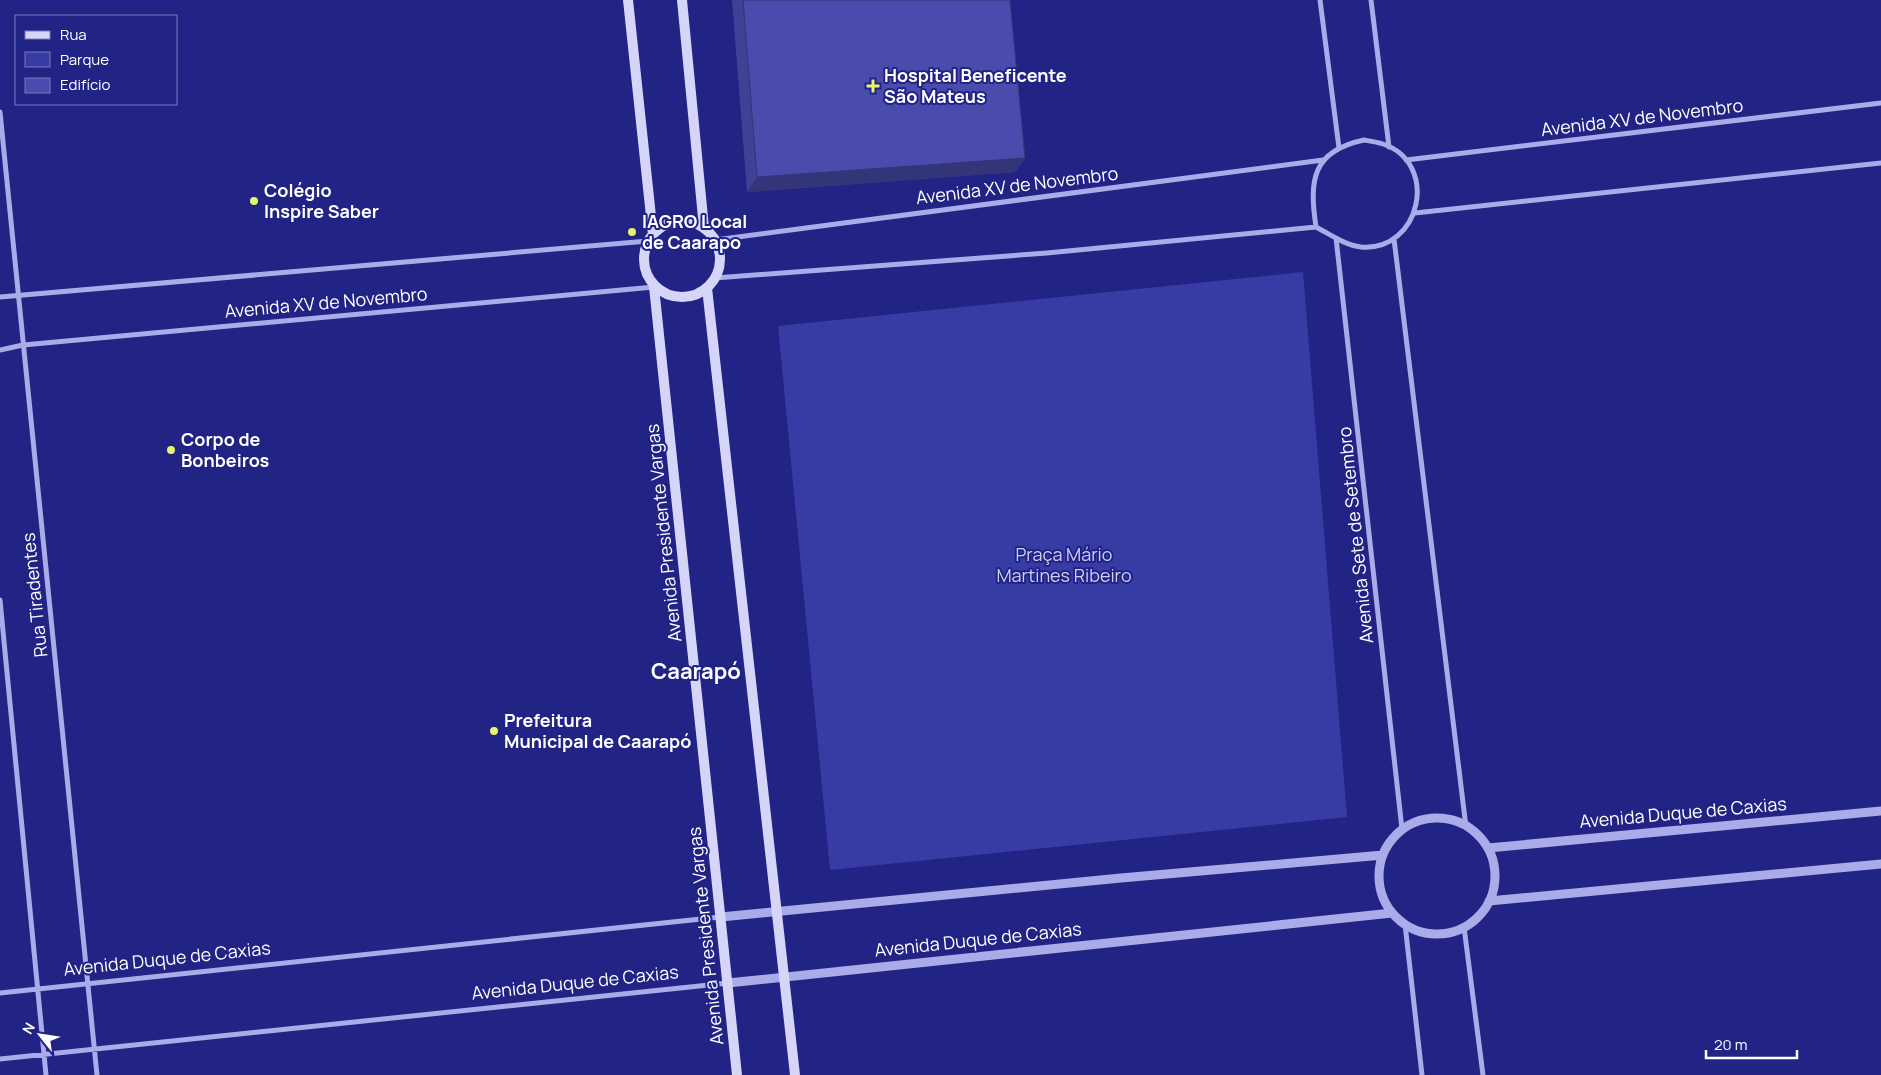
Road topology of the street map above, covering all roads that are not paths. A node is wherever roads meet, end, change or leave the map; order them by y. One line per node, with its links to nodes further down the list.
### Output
1 (628, 0): 15 (main road)
2 (682, 0): 14 (main road)
3 (1320, 0): 8 (street)
4 (1371, 0): 7 (street)
5 (1881, 103): 10 (street, Avenida XV de Novembro)
6 (0, 112): 22 (street, Rua Tiradentes)
7 (1389, 147): 8 (street); 10 (street)
8 (1339, 148): 9 (street)
9 (1323, 160): 13 (street); 18 (street, Avenida XV de Novembro)
10 (1406, 160): 12 (street)
11 (1881, 163): 12 (street)
12 (1415, 213): 17 (street)
13 (1316, 227): 16 (street); 19 (street)
14 (704, 228): 15 (main road); 18 (main road)
15 (651, 238): 20 (main road); 22 (street, Avenida XV de Novembro)
16 (1336, 238): 17 (street); 29 (street, Avenida Sete de Setembro)
17 (1394, 239): 28 (street)
18 (715, 240): 19 (main road)
19 (715, 278): 21 (main road)
20 (654, 287): 21 (main road); 24 (street, Avenida XV de Novembro); 36 (main road, Avenida Presidente Vargas)
21 (707, 288): 34 (main road)
22 (18, 295): 23 (street, Avenida XV de Novembro); 24 (street, Rua Tiradentes)
23 (0, 297)
24 (24, 345): 25 (street, Avenida XV de Novembro); 41 (street, Rua Tiradentes)
25 (0, 350)
26 (0, 600): 42 (street, Rua Tiradentes)
27 (1881, 811): 30 (street, Avenida Duque de Caxias)
28 (1466, 827): 29 (street); 30 (street)
29 (1402, 829): 31 (street)
30 (1488, 848): 33 (street)
31 (1383, 855): 34 (street, Avenida Duque de Caxias); 35 (street)
32 (1881, 864): 33 (street)
33 (1489, 901): 38 (street)
34 (777, 912): 36 (street, Avenida Duque de Caxias); 39 (main road)
35 (1392, 913): 37 (street); 39 (street, Avenida Duque de Caxias)
36 (721, 917): 40 (main road, Avenida Presidente Vargas); 41 (street, Avenida Duque de Caxias)
37 (1405, 924): 38 (street); 51 (street)
38 (1464, 927): 52 (street)
39 (784, 977): 40 (street, Avenida Duque de Caxias); 50 (main road)
40 (728, 983): 44 (street, Avenida Duque de Caxias); 49 (main road, Avenida Presidente Vargas)
41 (88, 984): 42 (street, Avenida Duque de Caxias); 44 (street, Rua Tiradentes)
42 (38, 989): 43 (street, Avenida Duque de Caxias); 45 (street, Rua Tiradentes)
43 (0, 993)
44 (95, 1050): 45 (street, Avenida Duque de Caxias); 48 (street, Rua Tiradentes)
45 (44, 1055): 46 (street, Avenida Duque de Caxias); 47 (street, Rua Tiradentes)
46 (0, 1059)
47 (46, 1075)
48 (97, 1075)
49 (737, 1075)
50 (795, 1075)
51 (1422, 1075)
52 (1482, 1075)

